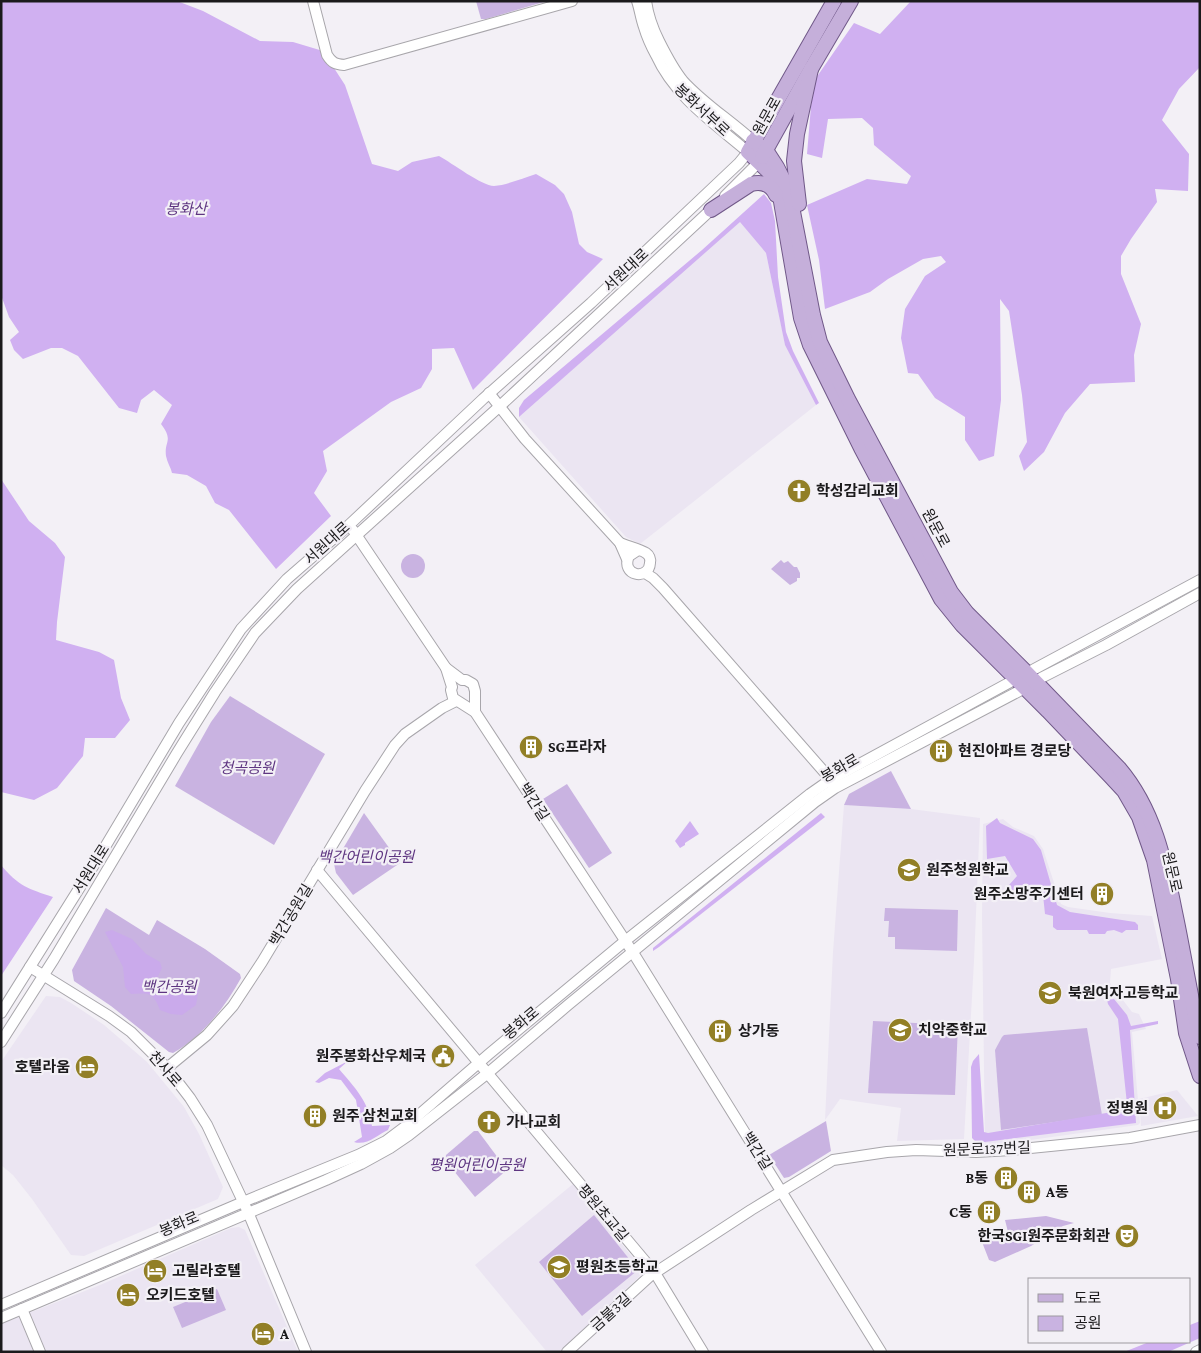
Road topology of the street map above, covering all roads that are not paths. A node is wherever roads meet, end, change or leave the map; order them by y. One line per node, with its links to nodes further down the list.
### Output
1 (313, 1): 2 (street)
2 (572, 1)
3 (834, 1): 7 (main road, 원문로)
4 (851, 1): 6 (main road, 원문로)
5 (641, 3): 7 (street, 봉화서부로)
6 (811, 69): 8 (main road, 원문로); 11 (main road)
7 (751, 146): 8 (main road); 12 (street, 서원대로)
8 (763, 156): 9 (street, 서원대로); 10 (main road, 원문로); 11 (main road, 원문로)
9 (711, 210): 10 (main road); 14 (street, 서원대로)
10 (782, 210): 13 (main road, 원문로)
11 (812, 316): 13 (main road, 원문로)
12 (490, 393): 14 (street); 15 (street, 서원대로)
13 (844, 402): 25 (main road, 원문로)
14 (500, 406): 16 (street, 서원대로); 17 (street)
15 (349, 524): 16 (street); 29 (street, 서원대로)
16 (356, 534): 23 (street); 30 (street, 서원대로)
17 (620, 543): 18 (street); 19 (street)
18 (638, 550): 19 (street); 20 (street)
19 (627, 559): 20 (street)
20 (649, 572): 31 (street, 봉화로)
21 (1200, 580): 25 (street, 봉화로)
22 (1200, 593): 25 (street, 봉화로)
23 (446, 668): 24 (street); 27 (street)
24 (462, 680): 26 (street); 27 (street)
25 (1026, 680): 31 (street, 봉화로); 37 (main road, 원문로)
26 (475, 695): 27 (street); 28 (street)
27 (456, 697): 28 (street); 32 (street, 백간공원길)
28 (475, 712): 33 (street, 백간길)
29 (155, 762): 30 (street); 35 (street, 서원대로)
30 (167, 769): 36 (street, 서원대로)
31 (832, 784): 33 (street, 봉화로); 34 (street, 봉화로)
32 (317, 870): 41 (street, 평원초교길); 42 (street, 백간공원길)
33 (625, 941): 34 (street, 백간길); 41 (street, 봉화로)
34 (632, 952): 43 (street, 봉화로); 46 (street, 백간길)
35 (30, 967): 36 (street, 천사로); 38 (street, 서원대로)
36 (44, 976): 40 (street, 서원대로); 42 (street, 천사로)
37 (1183, 978): 39 (main road, 원문로); 44 (main road, 원문로)
38 (1, 1013)
39 (1200, 1037)
40 (1, 1042)
41 (479, 1062): 43 (street, 평원초교길); 47 (street, 봉화로)
42 (167, 1068): 47 (street, 천사로)
43 (491, 1076): 48 (street, 봉화로); 49 (street, 평원초교길)
44 (1200, 1076)
45 (1200, 1125): 46 (street, 원문로137번길)
46 (782, 1192): 49 (street, 원문로137번길); 58 (street, 백간길)
47 (243, 1202): 48 (street, 천사로); 50 (street, 봉화로)
48 (248, 1212): 51 (street, 봉화로); 55 (street)
49 (654, 1274): 56 (street, 금불3길); 57 (street, 평원초교길)
50 (1, 1305)
51 (22, 1309): 52 (street, 봉화로); 54 (street)
52 (1, 1318)
53 (1200, 1350): 59 (street)
54 (40, 1352)
55 (306, 1352)
56 (567, 1352)
57 (703, 1352)
58 (881, 1352)
59 (1196, 1352)

